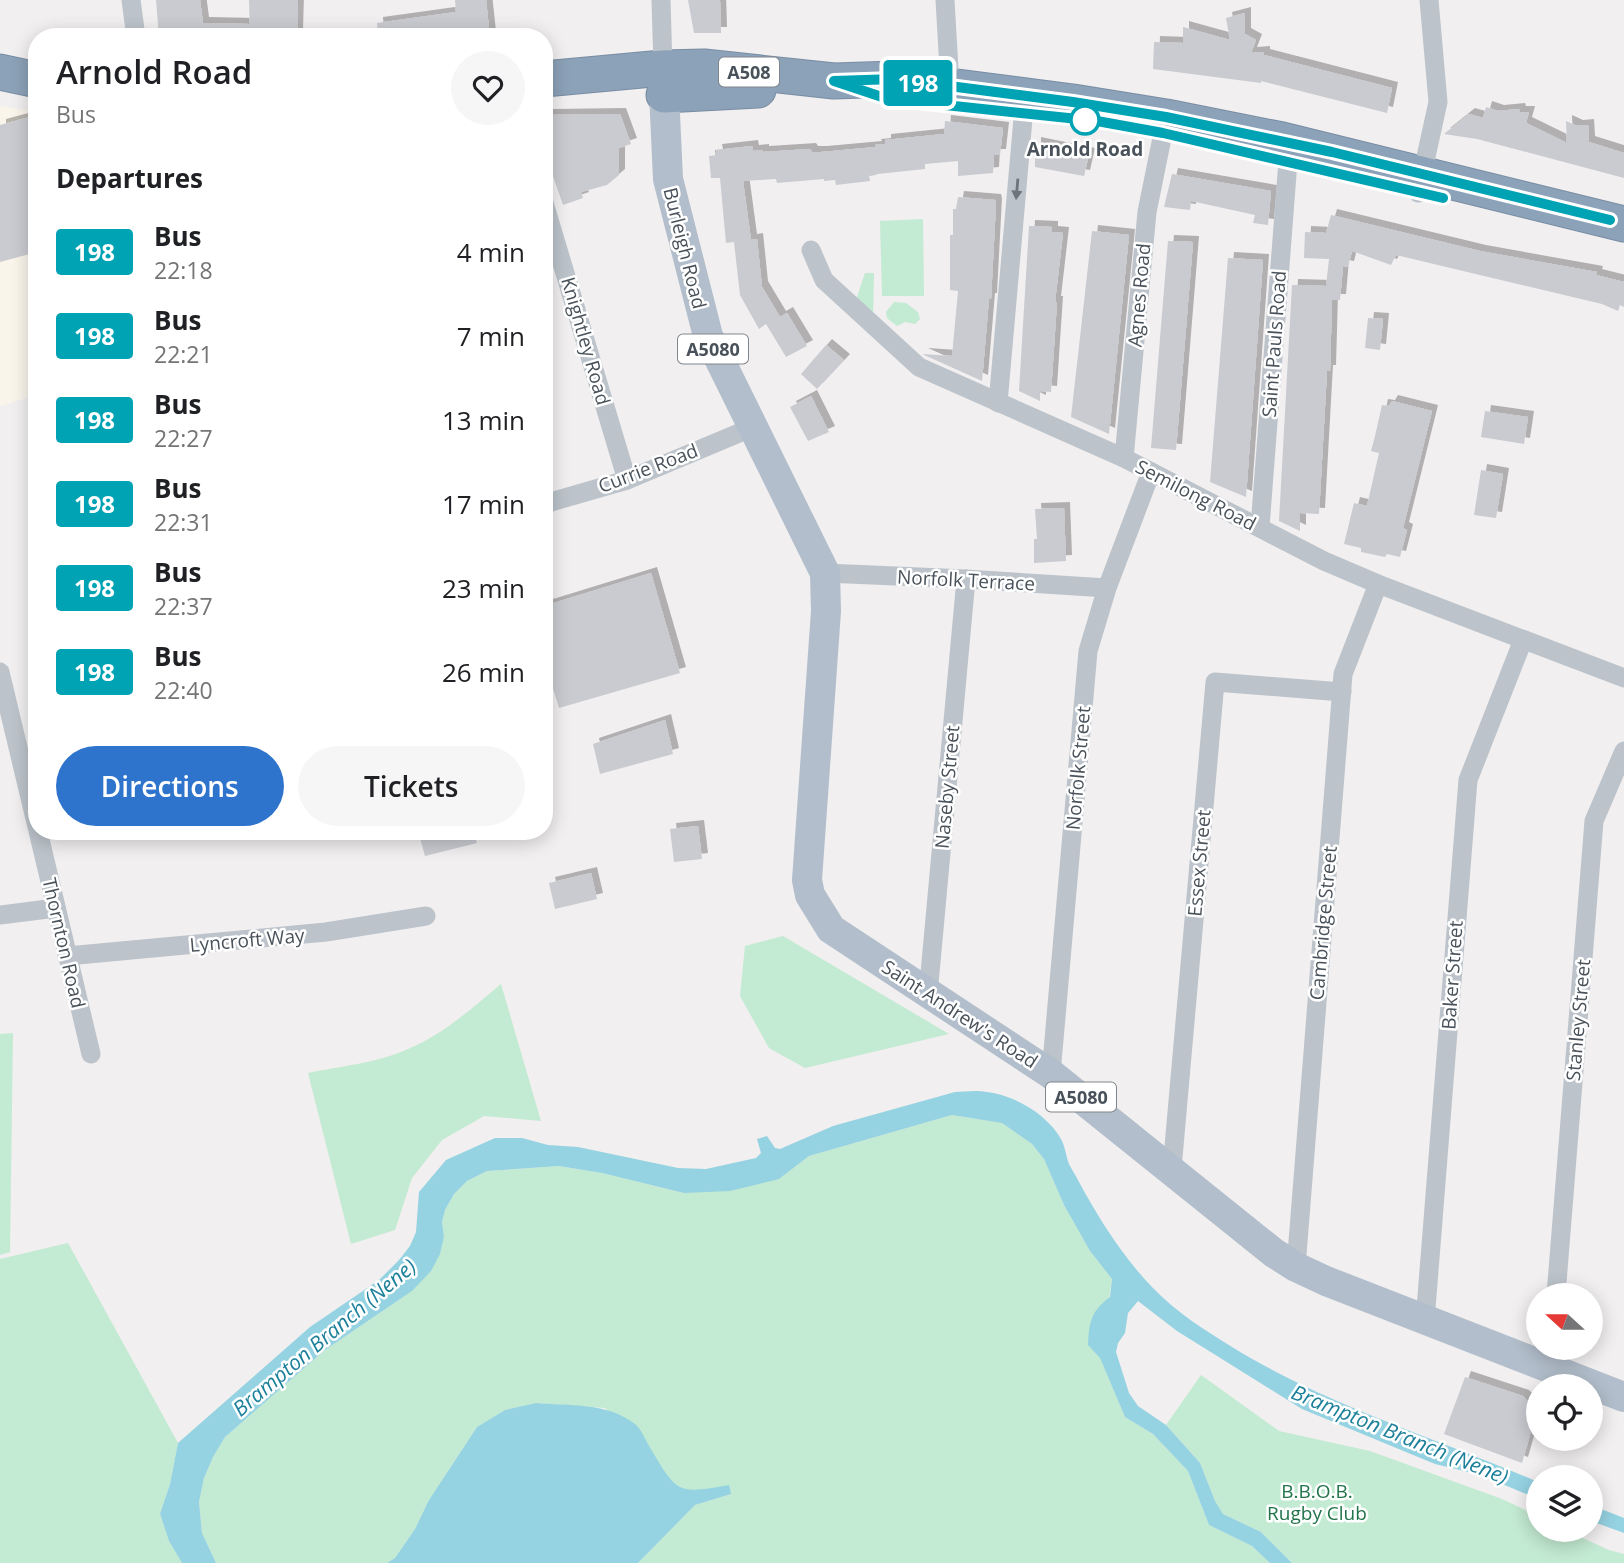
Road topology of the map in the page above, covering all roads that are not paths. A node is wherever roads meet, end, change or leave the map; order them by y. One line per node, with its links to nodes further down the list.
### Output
1 (131, 0): 5 (street)
2 (661, 0): 9 (street)
3 (945, 0): 11 (street)
4 (1429, 0): 17 (street)
5 (135, 28)
6 (0, 72): 7 (highway)
7 (28, 78)
8 (553, 79): 9 (highway, A508)
9 (663, 81): 10 (highway, A508); 22 (main road, Burleigh Road / A5080)
10 (834, 81): 11 (highway, A508); 14 (highway, A508)
11 (950, 86): 14 (highway, A508)
12 (28, 88): 13 (highway)
13 (0, 89)
14 (1024, 104): 15 (highway, A508); 17 (highway, A508); 21 (street, one-way to 21)
15 (1163, 133): 16 (highway, A508); 23 (street, Agnes Road)
16 (1288, 161): 17 (highway, A508); 27 (street, Saint Pauls Road)
17 (1428, 188): 18 (highway, A508)
18 (1619, 229)
19 (553, 233): 25 (street, Knightley Road)
20 (811, 250): 21 (street, Semilong Road)
21 (998, 403): 23 (street, Semilong Road)
22 (751, 428): 25 (street, Currie Road); 28 (main road, Burleigh Road / A5080)
23 (1124, 458): 24 (street, Semilong Road)
24 (1151, 472): 27 (street, Semilong Road); 31 (street, Norfolk Street)
25 (627, 480): 26 (street, Currie Road)
26 (553, 501)
27 (1260, 527): 30 (street, Semilong Road)
28 (825, 573): 29 (street, Norfolk Terrace); 32 (main road, Burleigh Road / A5080)
29 (965, 579): 31 (street, Norfolk Terrace); 45 (street, Naseby Street)
30 (1378, 584): 33 (street, Semilong Road); 36 (street, Cambridge Street)
31 (1107, 588): 47 (street, Norfolk Street)
32 (826, 611): 45 (main road, Saint Andrew's Road / A5080)
33 (1523, 640): 35 (street, Semilong Road); 51 (street, Baker Street)
34 (0, 672): 37 (street, Thornton Road)
35 (1624, 678)
36 (1342, 692): 48 (street, Essex Street); 49 (street, Cambridge Street)
37 (3, 701): 39 (street, Thornton Road)
38 (1624, 751): 50 (street, Stanley Street)
39 (28, 795)
40 (40, 840): 41 (street, Thornton Road)
41 (56, 908): 42 (street); 44 (street, Thornton Road)
42 (0, 915)
43 (426, 916): 44 (street, Lyncroft Way)
44 (67, 956): 46 (street, Thornton Road)
45 (929, 995): 47 (main road, Saint Andrew's Road / A5080)
46 (91, 1054)
47 (1051, 1074): 48 (main road, Saint Andrew's Road / A5080)
48 (1172, 1169): 49 (main road, Saint Andrew's Road / A5080)
49 (1296, 1267): 51 (main road, Saint Andrew's Road / A5080)
50 (1557, 1283)
51 (1425, 1321): 52 (main road, Saint Andrew's Road / A5080)
52 (1526, 1351)
53 (1555, 1360): 54 (main road, Saint Andrew's Road / A5080)
54 (1624, 1398)

